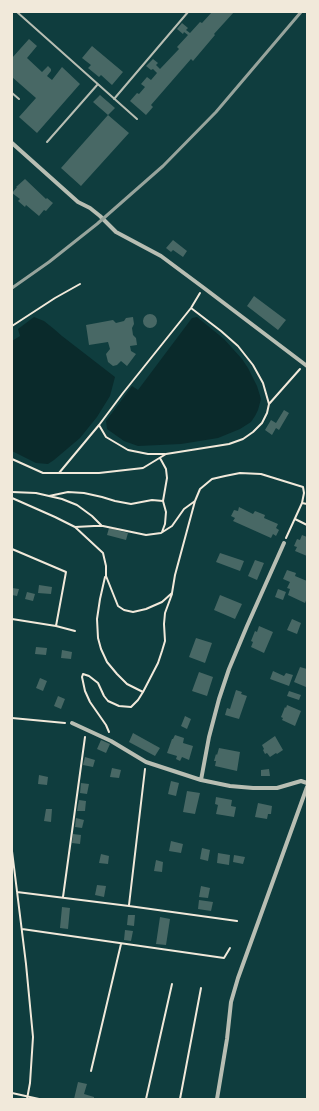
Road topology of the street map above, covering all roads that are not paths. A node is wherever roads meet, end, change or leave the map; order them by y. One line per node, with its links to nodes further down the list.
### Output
1 (17, 12): 3 (lane)
2 (188, 12): 6 (lane)
3 (98, 84): 6 (lane); 8 (lane)
4 (12, 93): 5 (lane)
5 (19, 99)
6 (114, 99): 7 (lane)
7 (137, 119)
8 (47, 142)
9 (12, 143): 10 (street)
10 (306, 365)
11 (284, 543): 13 (street)
12 (72, 723): 13 (street)
13 (201, 780): 14 (street)
14 (307, 783)
15 (307, 788): 16 (street)
16 (217, 1099)

